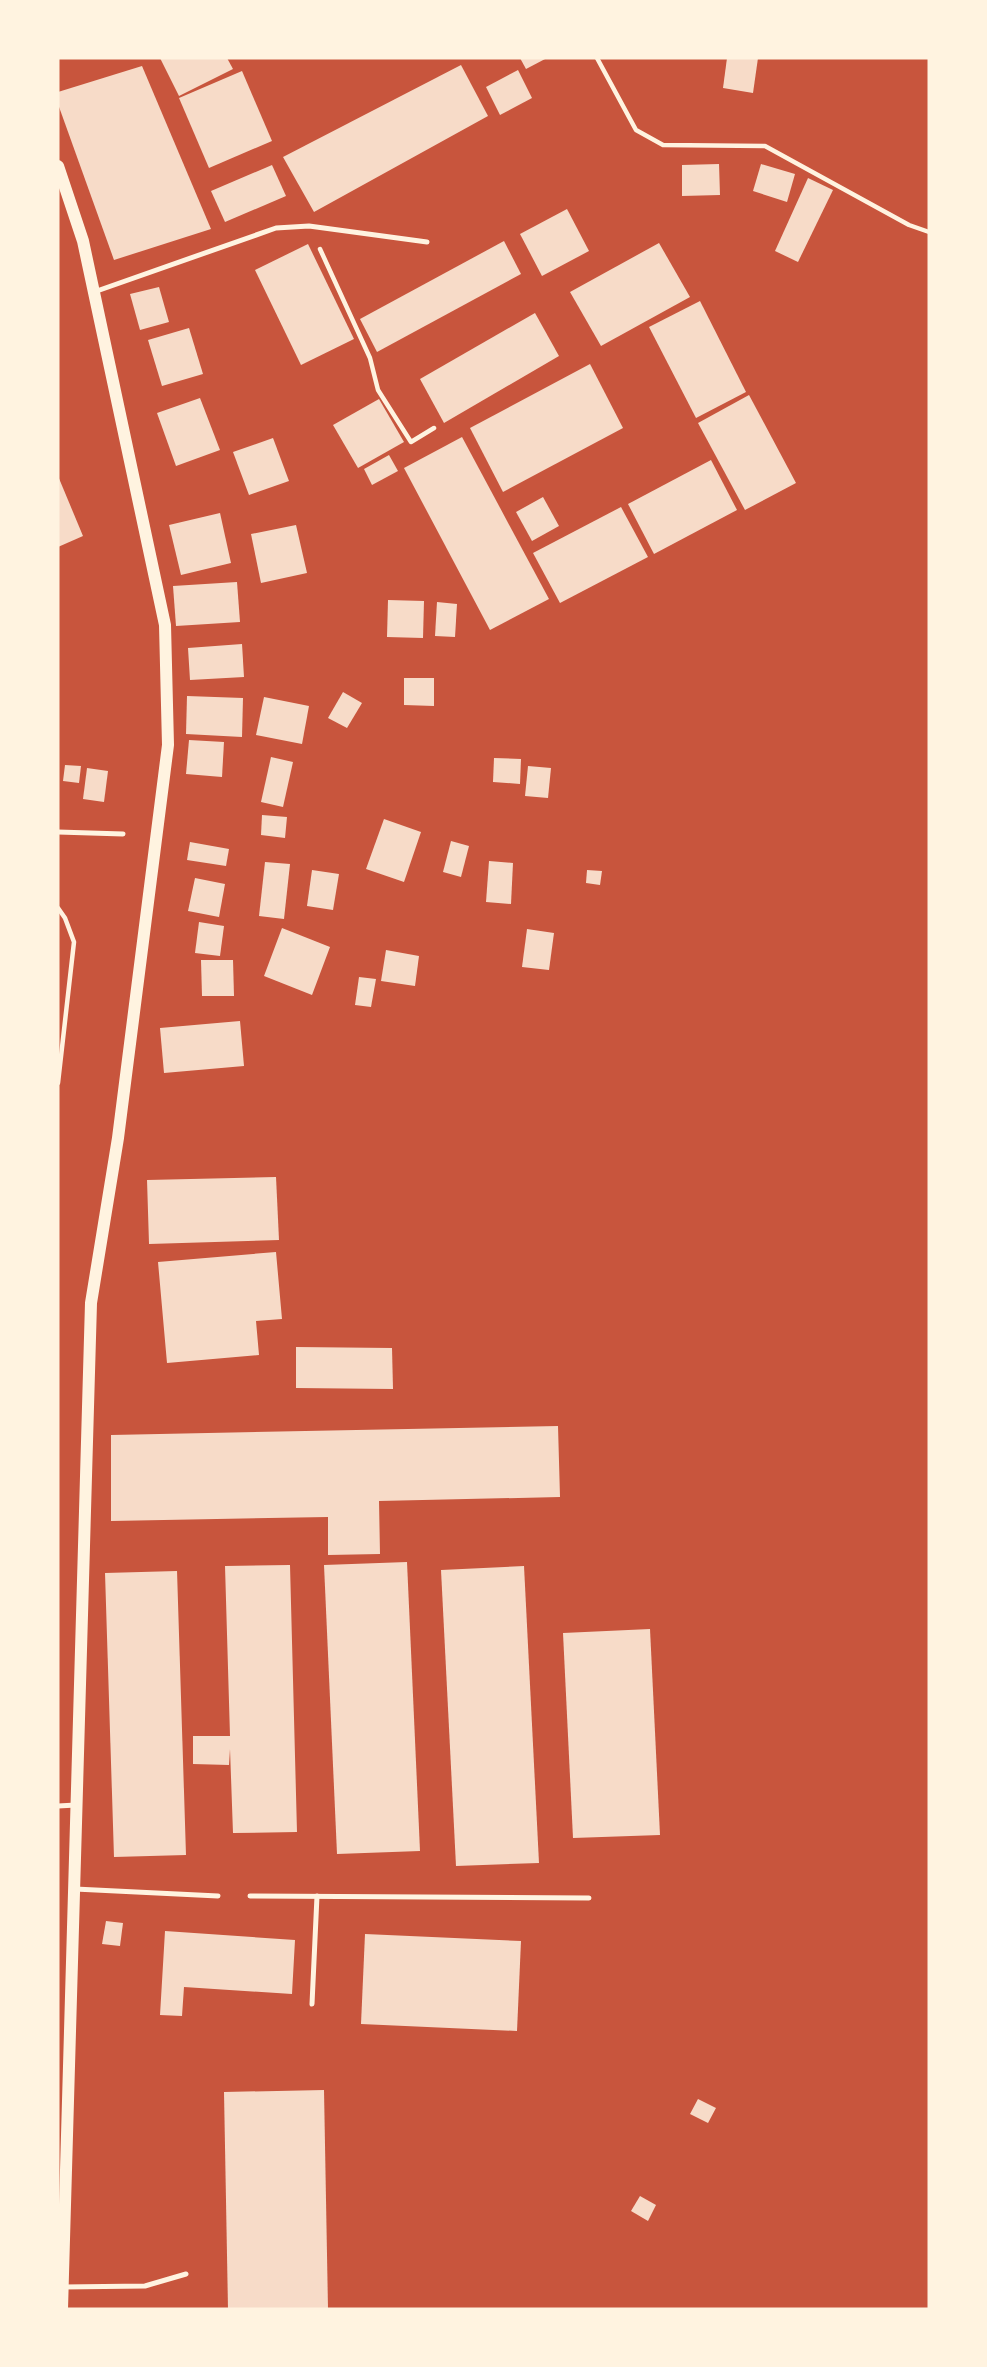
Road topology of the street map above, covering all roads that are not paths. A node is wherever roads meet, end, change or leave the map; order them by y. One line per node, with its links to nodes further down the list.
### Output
1 (58, 166): 3 (street)
2 (427, 242): 3 (lane)
3 (94, 292): 6 (street)
4 (58, 832): 5 (lane)
5 (123, 834)
6 (78, 1805): 7 (lane); 8 (street)
7 (58, 1806)
8 (75, 1889): 9 (lane); 15 (street)
9 (218, 1896)
10 (250, 1896): 11 (lane)
11 (317, 1896): 12 (lane); 13 (lane)
12 (589, 1898)
13 (312, 2004)
14 (186, 2274): 15 (lane)
15 (63, 2287): 16 (street)
16 (62, 2309)

